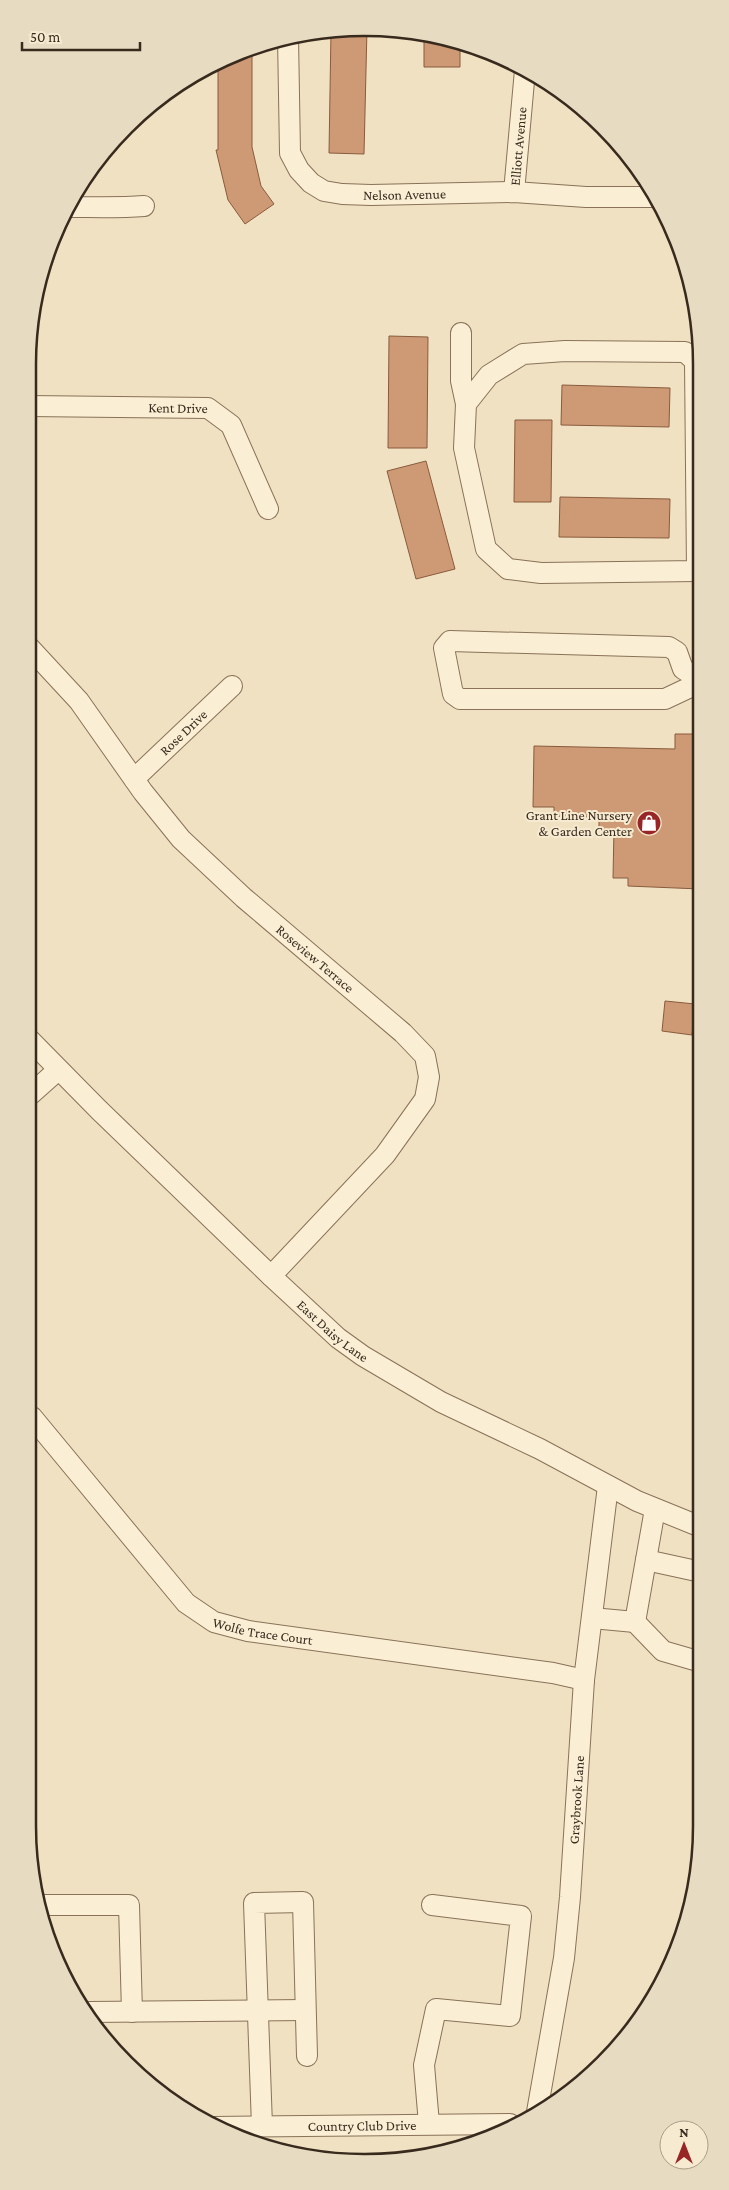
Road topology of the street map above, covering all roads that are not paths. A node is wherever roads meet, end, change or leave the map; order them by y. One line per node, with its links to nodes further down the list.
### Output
1 (288, 45): 3 (street, Nelson Avenue)
2 (524, 78): 3 (street, Elliott Avenue)
3 (514, 192): 4 (street, Nelson Avenue)
4 (647, 197)
5 (77, 206): 6 (street)
6 (144, 206)
7 (461, 333): 9 (street)
8 (693, 359): 9 (street)
9 (466, 404): 12 (street)
10 (36, 406): 11 (street, Kent Drive)
11 (268, 509)
12 (693, 570)
13 (36, 655): 17 (street, Roseview Terrace)
14 (693, 675): 16 (street)
15 (232, 686): 17 (street, Rose Drive)
16 (693, 686)
17 (134, 779): 21 (street, Roseview Terrace)
18 (36, 1046): 19 (street, East Daisy Lane)
19 (58, 1070): 20 (street); 21 (street, East Daisy Lane)
20 (36, 1090)
21 (271, 1276): 23 (street, East Daisy Lane)
22 (36, 1422): 31 (street, Wolfe Trace Court)
23 (608, 1486): 24 (street, East Daisy Lane); 28 (street, Graybrook Lane)
24 (655, 1509): 25 (street, East Daisy Lane); 26 (street)
25 (693, 1524)
26 (646, 1560): 27 (street); 29 (street)
27 (693, 1570)
28 (592, 1618): 29 (street); 31 (street, Graybrook Lane)
29 (635, 1622): 30 (street)
30 (693, 1660)
31 (584, 1680): 39 (street, Graybrook Lane)
32 (46, 1905): 37 (street)
33 (432, 1905): 40 (street)
34 (258, 2010): 35 (street); 35 (street); 37 (street); 42 (street)
35 (305, 2010): 38 (street)
36 (95, 2012): 37 (street)
37 (132, 2012)
38 (306, 2056)
39 (538, 2104)
40 (428, 2124): 41 (street, Country Club Drive); 42 (street, Country Club Drive)
41 (501, 2124)
42 (262, 2126): 43 (street, Country Club Drive)
43 (240, 2129)

